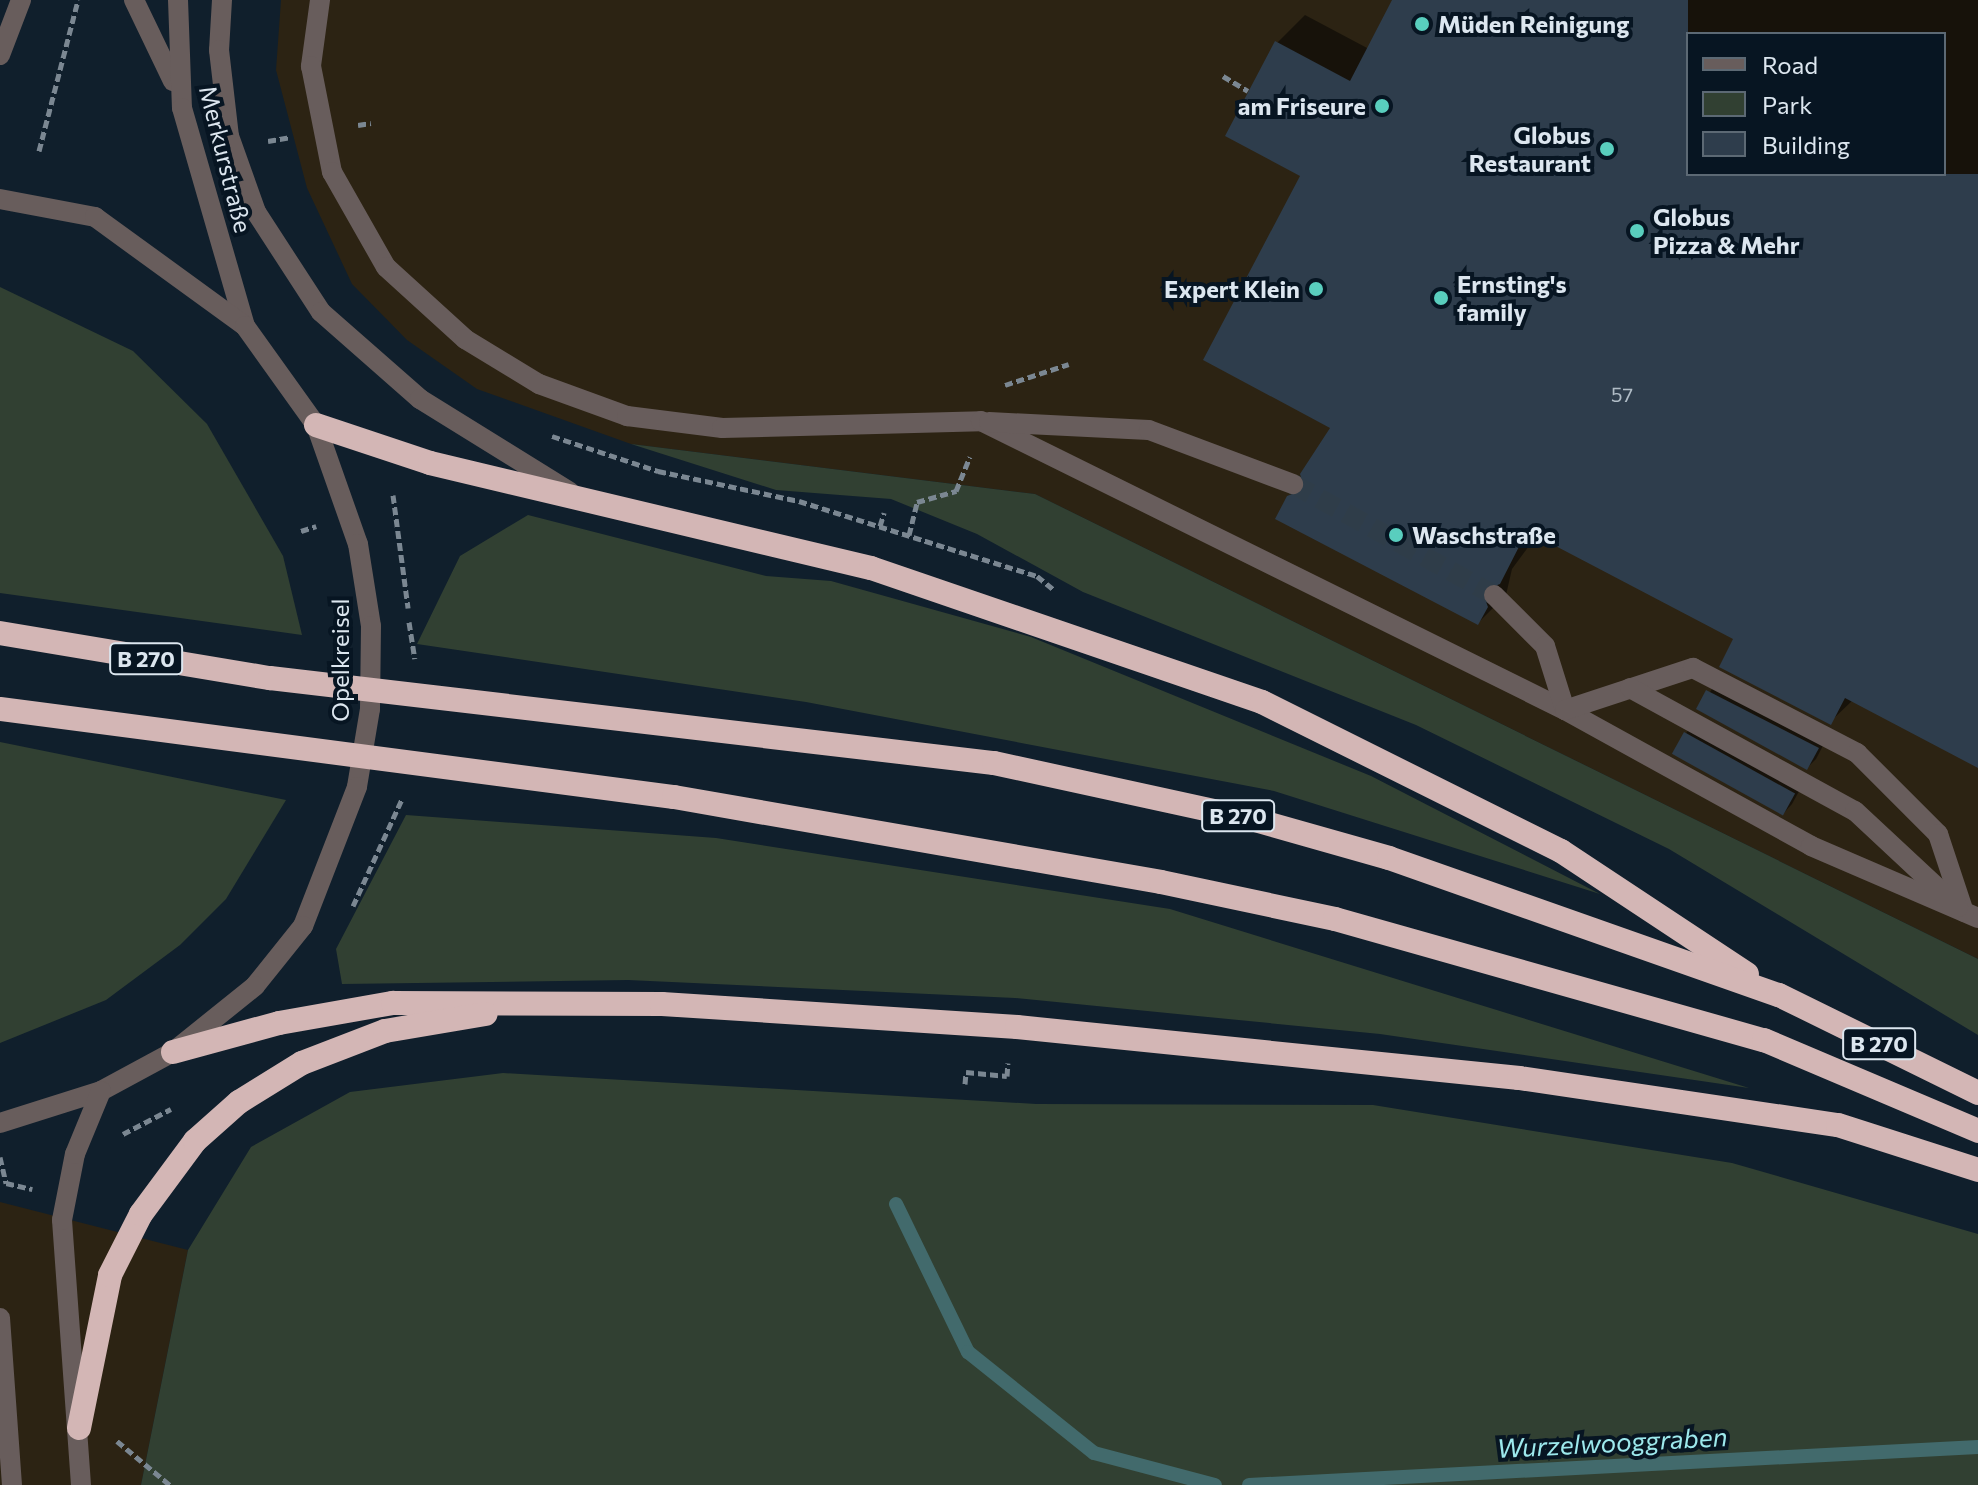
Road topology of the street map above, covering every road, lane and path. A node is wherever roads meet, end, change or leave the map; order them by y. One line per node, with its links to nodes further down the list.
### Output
1 (21, 0): 7 (street)
2 (78, 0): 11 (path)
3 (134, 0): 10 (street)
4 (178, 0): 10 (street, Merkurstraße)
5 (222, 0): 18 (street)
6 (320, 0): 14 (street)
7 (1, 41)
8 (1223, 76): 9 (path)
9 (1248, 91)
10 (182, 108): 13 (street, Merkurstraße)
11 (39, 151)
12 (0, 199): 13 (street, Opelkreisel)
13 (245, 326): 15 (street, Opelkreisel)
14 (981, 421): 17 (street); 26 (street)
15 (316, 425): 18 (highway); 30 (street, Opelkreisel)
16 (970, 458): 21 (path)
17 (1293, 484)
18 (580, 498): 28 (highway)
19 (884, 513): 20 (path)
20 (880, 526)
21 (909, 535)
22 (1494, 595): 26 (street)
23 (0, 633): 28 (highway, B 270)
24 (1630, 688): 26 (street); 27 (street); 27 (street)
25 (0, 709): 36 (highway, B 270)
26 (1565, 710): 27 (street)
27 (1971, 915)
28 (1779, 995): 34 (highway, B 270)
29 (547, 1003): 30 (highway); 38 (highway); 41 (highway)
30 (173, 1052): 33 (street, Opelkreisel)
31 (1009, 1060): 32 (path)
32 (965, 1084)
33 (101, 1091): 35 (street, Opelkreisel); 41 (street)
34 (1978, 1093)
35 (0, 1123)
36 (1978, 1131)
37 (0, 1156): 39 (path)
38 (1978, 1170)
39 (39, 1191)
40 (0, 1318): 43 (street)
41 (79, 1428): 44 (street)
42 (117, 1441): 45 (path)
43 (12, 1485)
44 (81, 1485)
45 (170, 1485)

